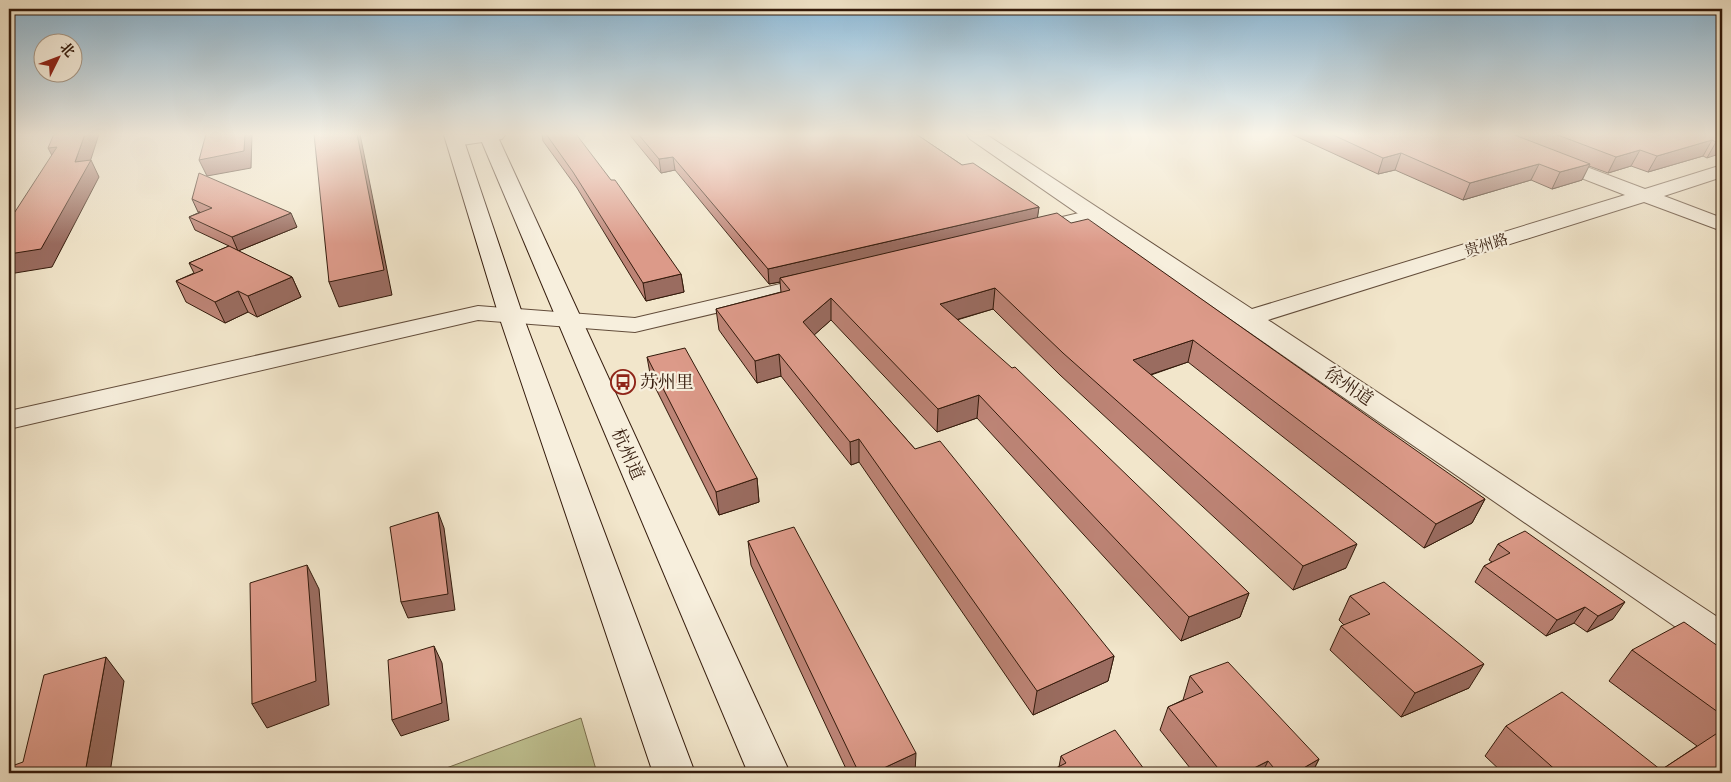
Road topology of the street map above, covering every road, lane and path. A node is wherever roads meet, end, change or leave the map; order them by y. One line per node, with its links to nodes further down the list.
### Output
1 (465, 171): 11 (street)
2 (506, 171): 13 (street, 杭州道)
3 (1032, 171): 7 (street, 徐州道)
4 (1584, 171): 6 (street)
5 (1720, 171): 6 (street, 贵州路)
6 (1645, 195): 8 (street); 12 (street, 贵州路)
7 (1096, 215): 9 (street); 12 (street, 徐州道)
8 (1722, 225)
9 (1010, 236)
10 (837, 277): 13 (street)
11 (511, 316): 13 (street); 14 (street); 16 (street)
12 (1250, 318): 15 (street, 徐州道)
13 (568, 321): 17 (street, 杭州道)
14 (9, 420)
15 (1722, 639)
16 (674, 773)
17 (769, 773)

